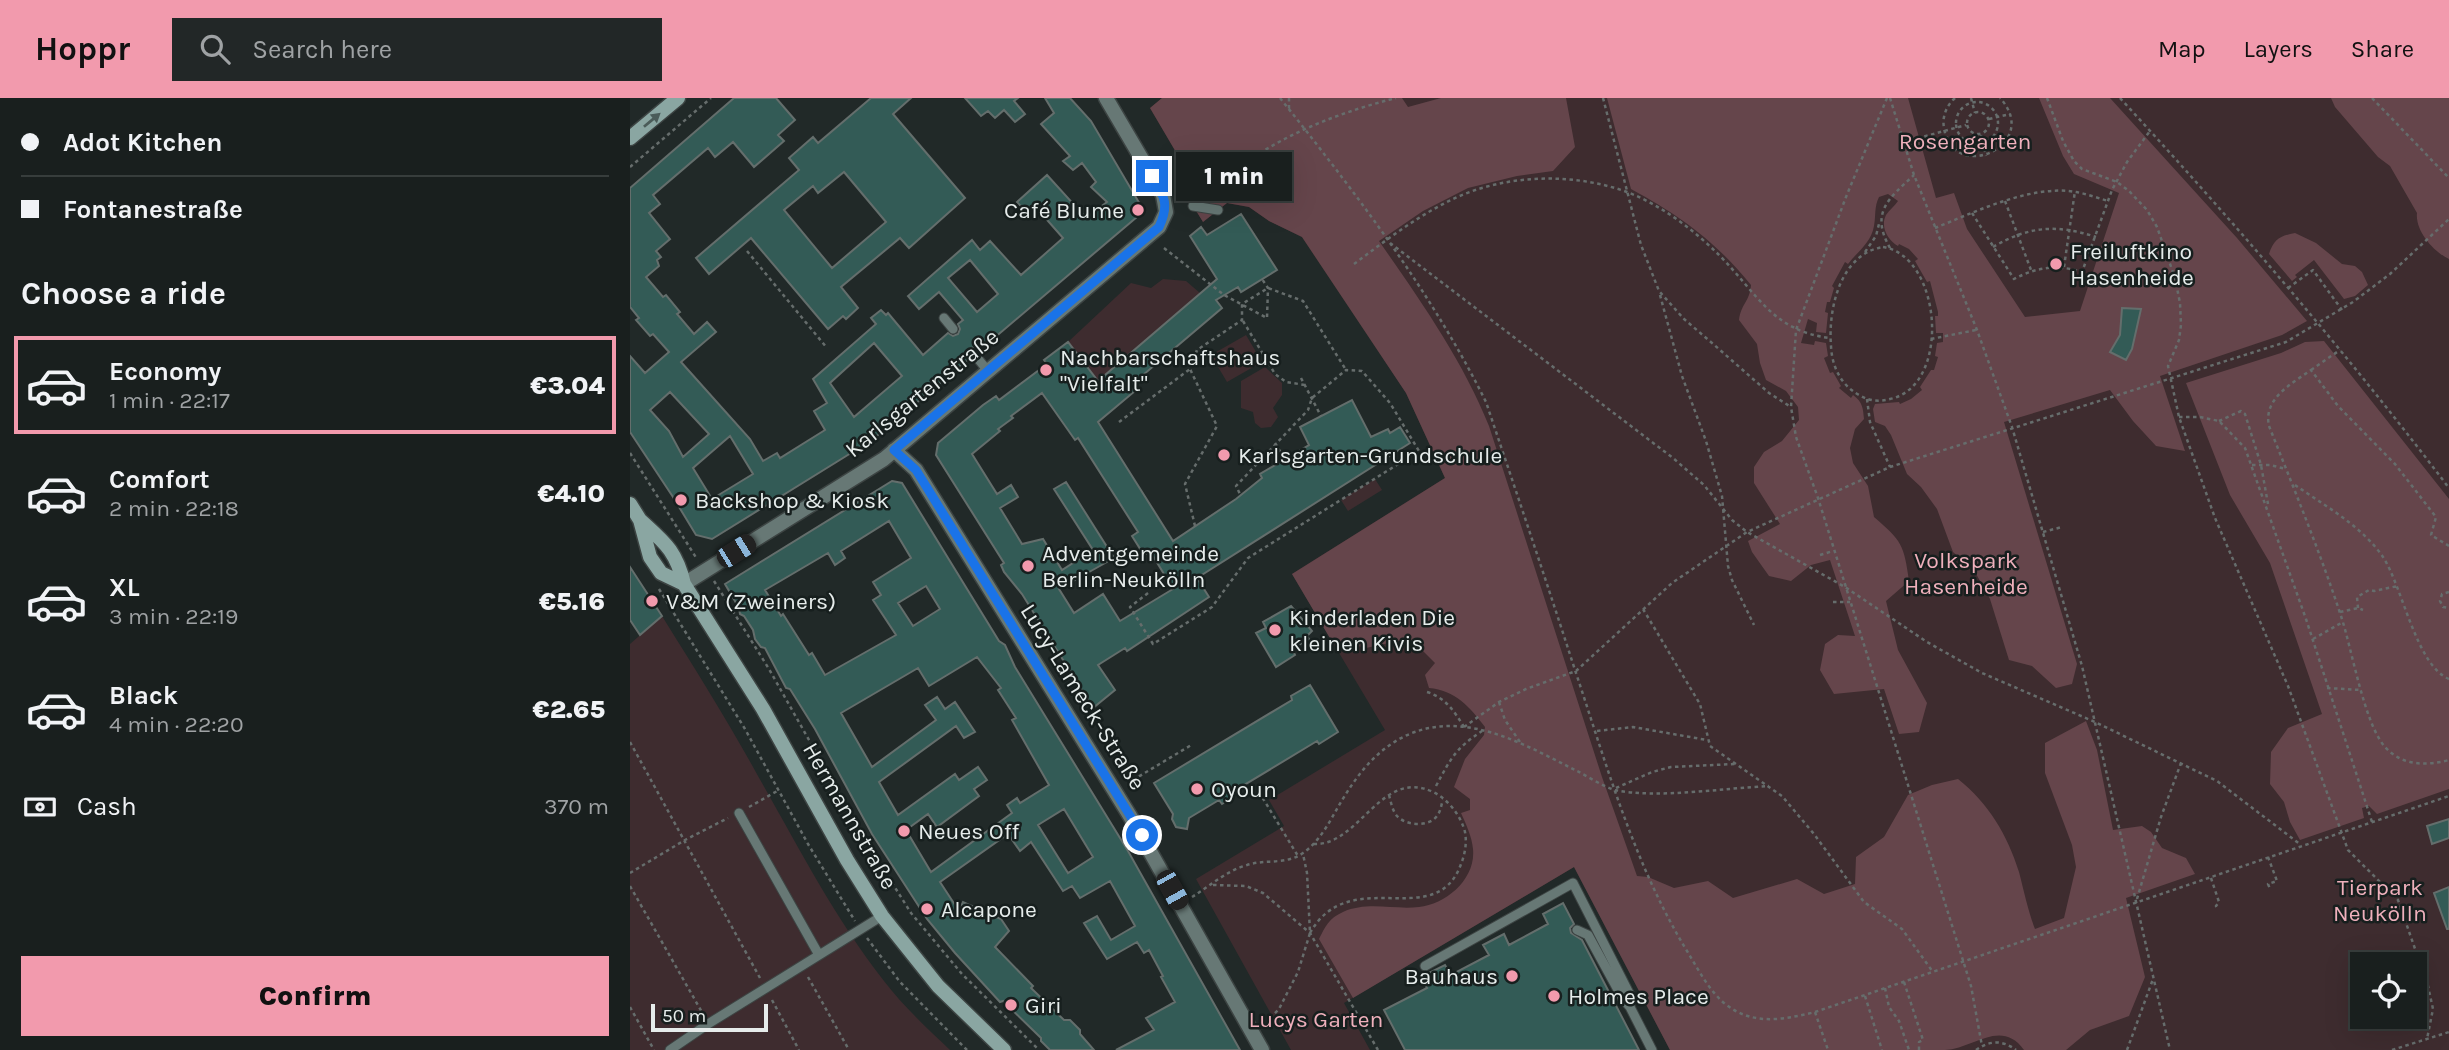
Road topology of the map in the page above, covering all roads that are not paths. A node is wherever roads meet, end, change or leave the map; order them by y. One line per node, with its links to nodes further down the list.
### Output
1 (678, 98): 3 (main road, one-way to 1)
2 (1105, 98): 9 (street, Karlsgartenstraße)
3 (630, 138)
4 (1193, 206): 5 (lane)
5 (1218, 210)
6 (944, 318): 7 (lane)
7 (953, 329)
8 (974, 354): 9 (lane)
9 (988, 371): 10 (street, Karlsgartenstraße)
10 (894, 450): 13 (street, Karlsgartenstraße); 22 (street, Lucy-Lameck-Straße)
11 (630, 504): 12 (main road, Hermannstraße)
12 (635, 524): 13 (main road, Hermannstraße); 13 (main road, Hermannstraße)
13 (684, 584): 15 (main road, Hermannstraße)
14 (739, 813): 17 (lane)
15 (882, 916): 17 (lane); 21 (main road, Hermannstraße)
16 (1577, 930): 19 (lane)
17 (819, 954): 20 (lane)
18 (1425, 966): 19 (lane)
19 (1630, 1007): 23 (lane)
20 (670, 1050)
21 (1004, 1050)
22 (1262, 1050)
23 (1653, 1050)

